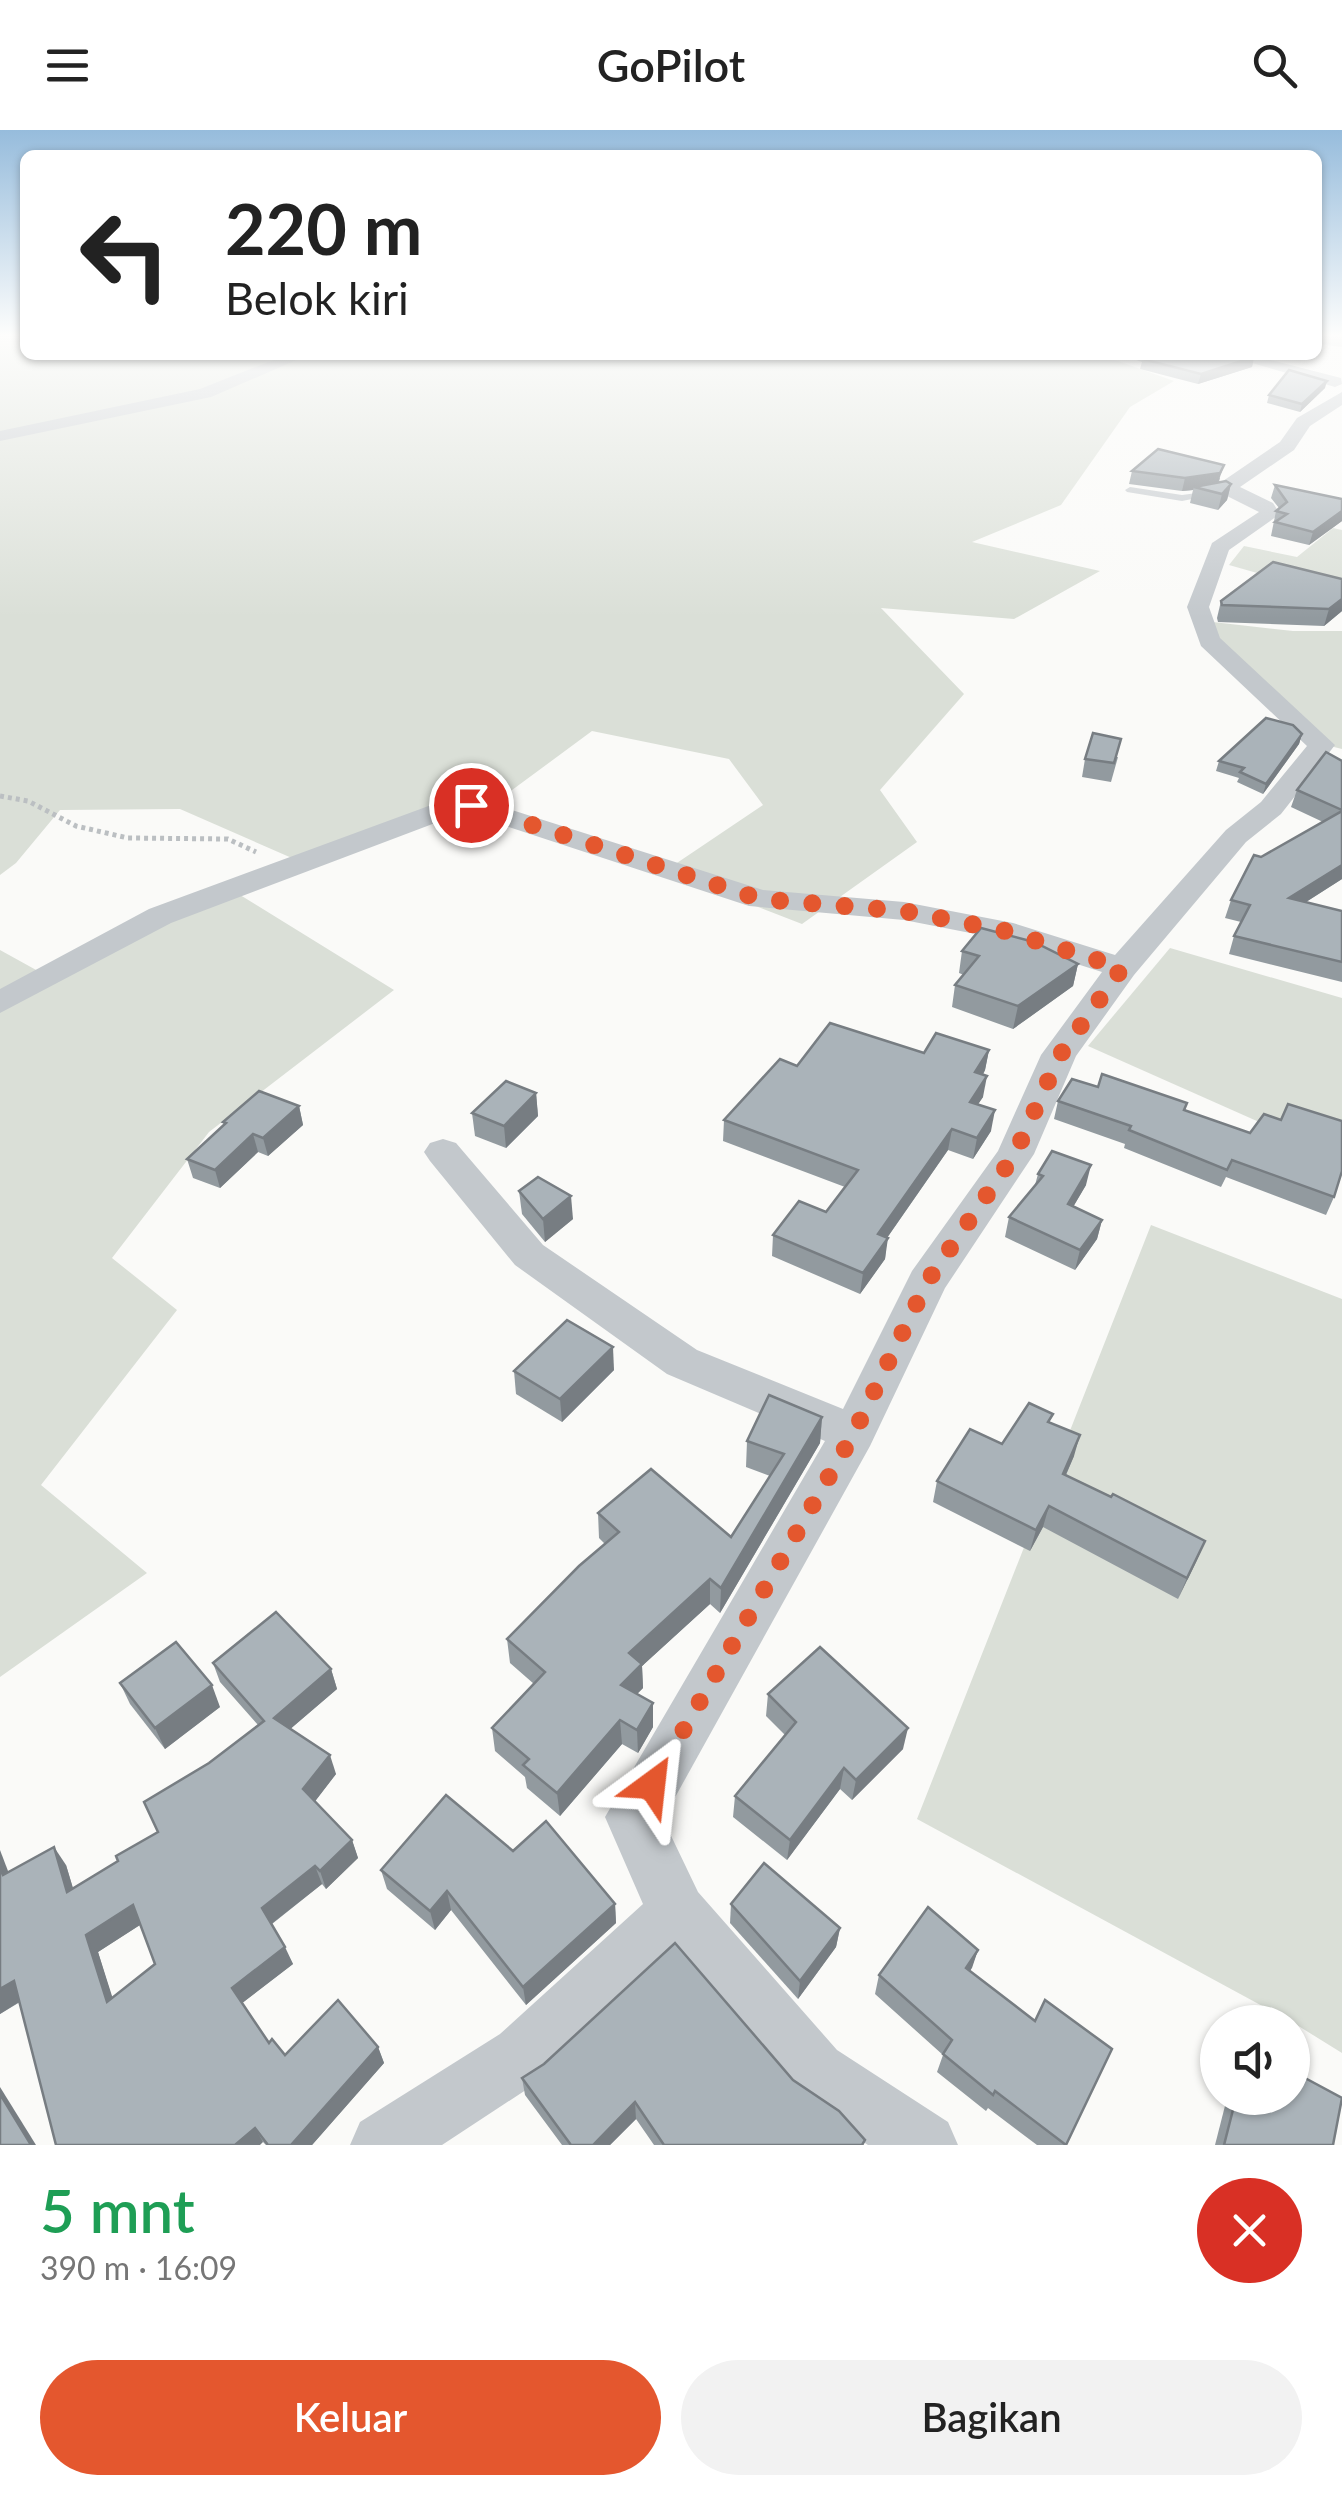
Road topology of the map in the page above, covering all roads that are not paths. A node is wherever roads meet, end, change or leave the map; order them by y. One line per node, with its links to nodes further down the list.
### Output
1 (28, 430): 3 (street)
2 (1298, 430): 5 (street)
3 (0, 436)
4 (1130, 490): 5 (lane)
5 (1232, 491): 6 (street)
6 (1332, 747): 7 (street)
7 (1122, 968): 8 (street); 10 (street)
8 (0, 1003)
9 (443, 1152): 10 (street)
10 (854, 1433): 11 (street)
11 (677, 1914): 12 (street); 13 (street)
12 (383, 2145)
13 (925, 2145)

